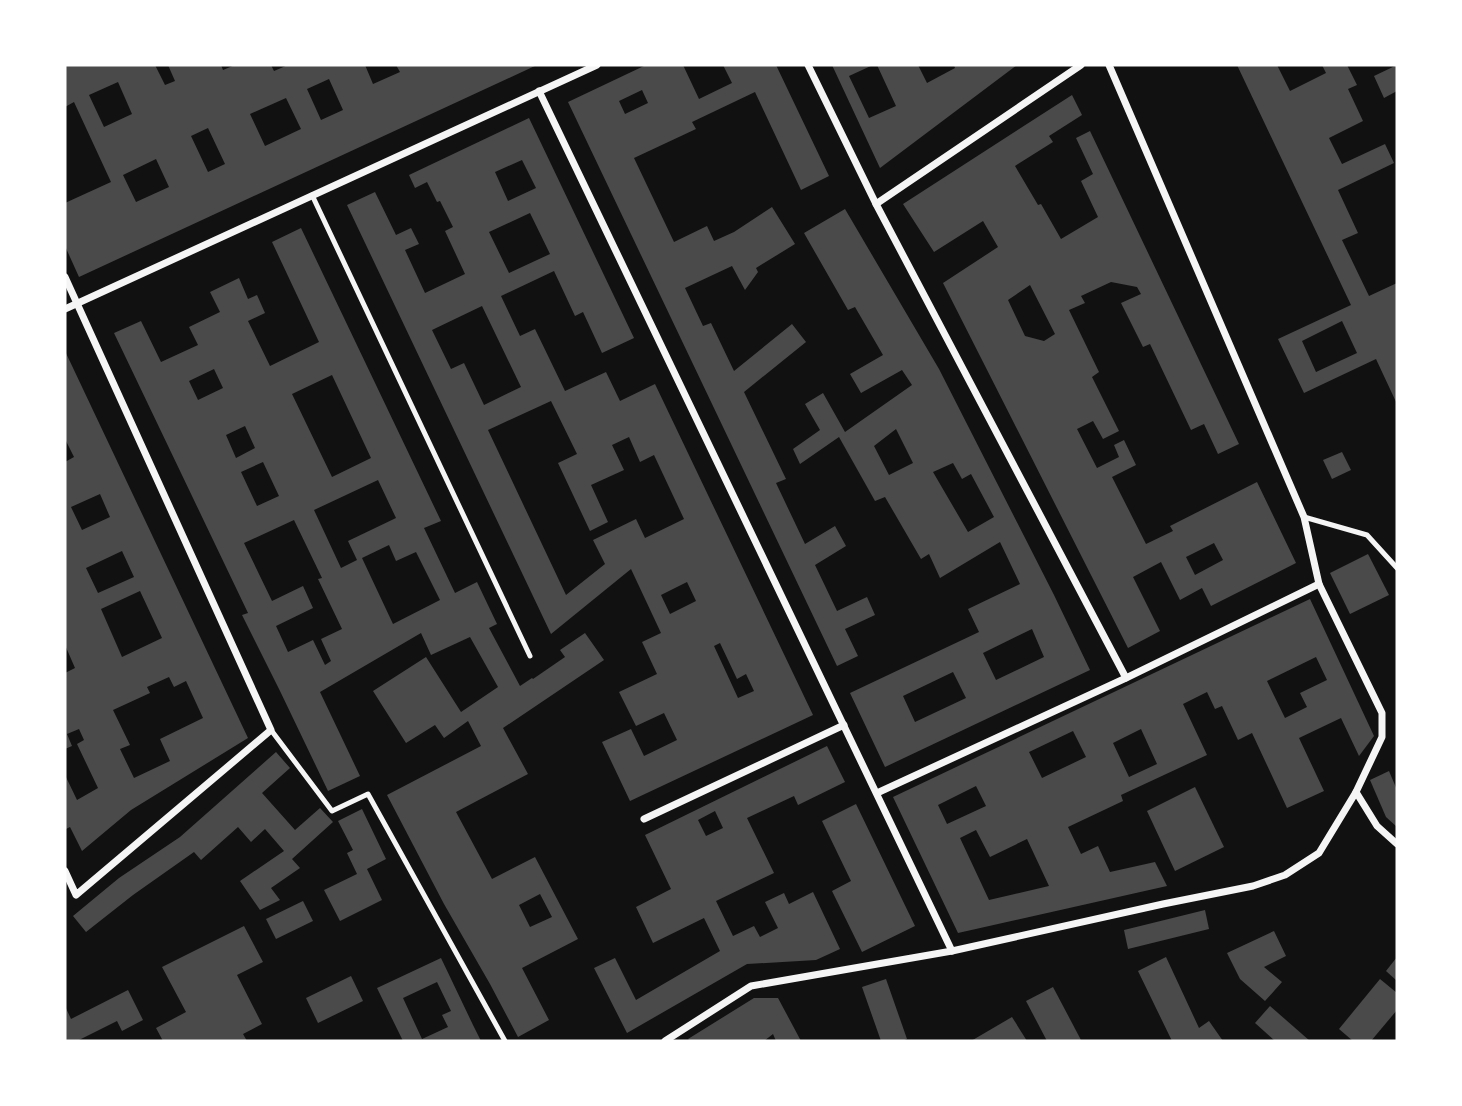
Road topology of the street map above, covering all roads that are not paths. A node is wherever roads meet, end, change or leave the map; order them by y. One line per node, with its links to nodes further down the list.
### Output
1 (597, 65): 5 (street)
2 (808, 65): 7 (street)
3 (1081, 65): 7 (street)
4 (1109, 65): 11 (street)
5 (539, 91): 6 (street); 16 (street)
6 (312, 195): 9 (street); 14 (lane)
7 (876, 204): 15 (street)
8 (65, 277): 9 (street)
9 (77, 303): 10 (street); 17 (street)
10 (65, 309)
11 (1304, 517): 12 (lane); 13 (street)
12 (1397, 568)
13 (1319, 584): 15 (street); 18 (street)
14 (530, 656)
15 (1126, 678): 19 (street)
16 (844, 725): 19 (street); 20 (street)
17 (271, 730): 22 (street); 24 (lane)
18 (1356, 792): 21 (street); 23 (street)
19 (877, 793): 23 (street)
20 (644, 819)
21 (1397, 844)
22 (65, 871)
23 (952, 951): 25 (street)
24 (505, 1041)
25 (665, 1041)

